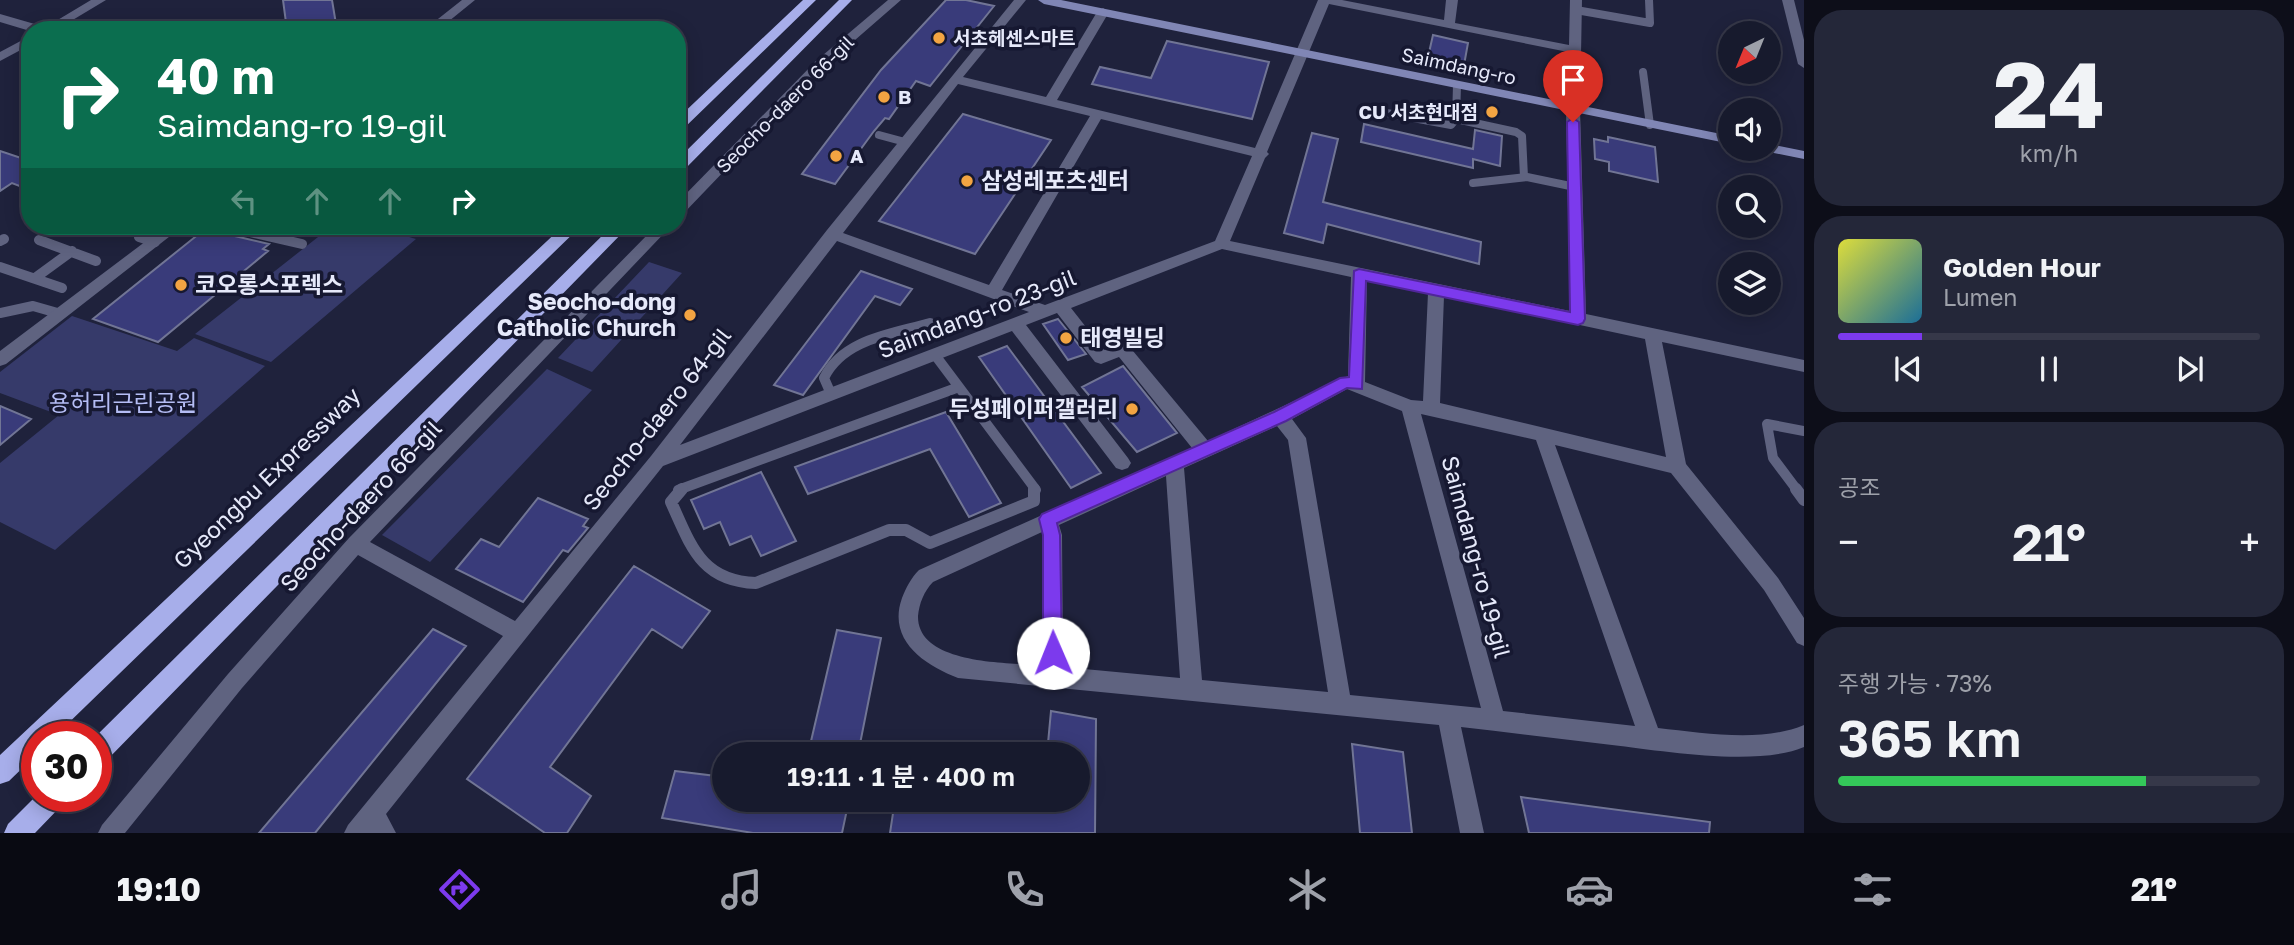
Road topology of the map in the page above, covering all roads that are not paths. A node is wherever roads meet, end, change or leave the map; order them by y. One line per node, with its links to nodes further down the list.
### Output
1 (100, 0): 16 (street)
2 (469, 0): 18 (street)
3 (810, 0): 33 (highway)
4 (846, 0): 42 (highway)
5 (895, 0): 46 (street, Seocho-daero 66-gil)
6 (1020, 0): 27 (street, Seocho-daero 64-gil)
7 (1044, 0): 13 (main road, Saimdang-ro)
8 (1325, 0): 20 (street); 23 (street)
9 (1452, 0): 20 (street)
10 (1648, 0): 12 (lane)
11 (1788, 0): 14 (street)
12 (1576, 5): 22 (street)
13 (1103, 12): 23 (main road, Saimdang-ro); 29 (street)
14 (1798, 16): 24 (street)
15 (0, 18): 19 (street)
16 (65, 20): 17 (street)
17 (68, 21)
18 (442, 21)
19 (21, 24)
20 (1449, 25): 22 (street)
21 (21, 45): 25 (street)
22 (1575, 50): 30 (street)
23 (1304, 54): 28 (main road, Saimdang-ro); 40 (street)
24 (1803, 56)
25 (0, 57)
26 (1643, 72): 35 (lane)
27 (955, 79): 29 (street); 38 (street, Seocho-daero 64-gil)
28 (1457, 85): 30 (main road, Saimdang-ro); 34 (lane)
29 (1049, 103): 32 (street)
30 (1573, 109): 35 (main road, Saimdang-ro); 45 (street)
31 (1381, 112): 34 (lane)
32 (1097, 115): 40 (street); 63 (street)
33 (686, 118)
34 (1455, 119): 43 (lane)
35 (1650, 125): 37 (main road, Saimdang-ro)
36 (879, 135): 38 (lane)
37 (1718, 138)
38 (905, 142): 47 (street, Seocho-daero 64-gil)
39 (1781, 150): 41 (main road)
40 (1262, 154): 55 (street)
41 (1804, 155)
42 (686, 160)
43 (1524, 177): 44 (lane); 45 (lane)
44 (1474, 183)
45 (1575, 187): 67 (street)
46 (686, 203)
47 (832, 234): 63 (street); 83 (street, Seocho-daero 64-gil)
48 (157, 235): 66 (street)
49 (263, 235): 54 (lane)
50 (564, 235): 100 (highway, Gyeongbu Expressway)
51 (612, 235): 98 (highway)
52 (655, 235): 89 (street, Seocho-daero 66-gil)
53 (38, 240): 56 (lane)
54 (302, 244)
55 (1222, 244): 59 (street); 64 (street, Saimdang-ro 23-gil)
56 (72, 251): 57 (lane); 60 (lane)
57 (96, 261)
58 (1, 268): 60 (lane)
59 (1359, 274): 62 (street); 74 (street)
60 (34, 278): 61 (lane)
61 (62, 288)
62 (1436, 289): 67 (street); 78 (street)
63 (993, 292): 64 (street)
64 (1054, 309): 69 (street, Saimdang-ro 23-gil); 82 (street)
65 (0, 313): 66 (lane)
66 (61, 314): 72 (street)
67 (1578, 319): 70 (street)
68 (930, 323): 76 (lane)
69 (1016, 324): 71 (street, Saimdang-ro 23-gil); 84 (street)
70 (1653, 336): 73 (street); 86 (street)
71 (935, 355): 75 (lane); 76 (street, Saimdang-ro 23-gil)
72 (0, 360)
73 (1804, 366)
74 (1356, 384): 77 (street); 79 (street)
75 (959, 387): 75 (lane)
76 (831, 394): 83 (street, Saimdang-ro 23-gil)
77 (1410, 407): 78 (street); 96 (street, Saimdang-ro 19-gil)
78 (1431, 408): 81 (street)
79 (1280, 417): 82 (street); 94 (street)
80 (1804, 431): 87 (lane)
81 (1543, 435): 86 (street); 99 (street)
82 (1204, 450): 85 (street)
83 (656, 461): 90 (street, Seocho-daero 64-gil)
84 (1122, 463)
85 (1174, 463): 88 (street); 93 (street)
86 (1677, 467): 91 (street)
87 (1804, 500)
88 (1048, 519): 92 (street); 92 (street)
89 (356, 544): 90 (street); 104 (street, Seocho-daero 66-gil)
90 (519, 634): 102 (street, Seocho-daero 64-gil)
91 (1804, 636)
92 (1053, 677): 93 (street)
93 (1192, 691): 94 (street)
94 (1340, 706): 95 (street)
95 (1448, 715): 96 (street); 106 (street)
96 (1495, 720): 99 (street)
97 (1804, 736): 99 (street)
98 (112, 737)
99 (1651, 739)
100 (0, 772)
101 (37, 812): 103 (highway)
102 (379, 823): 105 (street, Seocho-daero 64-gil)
103 (17, 833)
104 (110, 833)
105 (356, 833)
106 (1472, 833)

